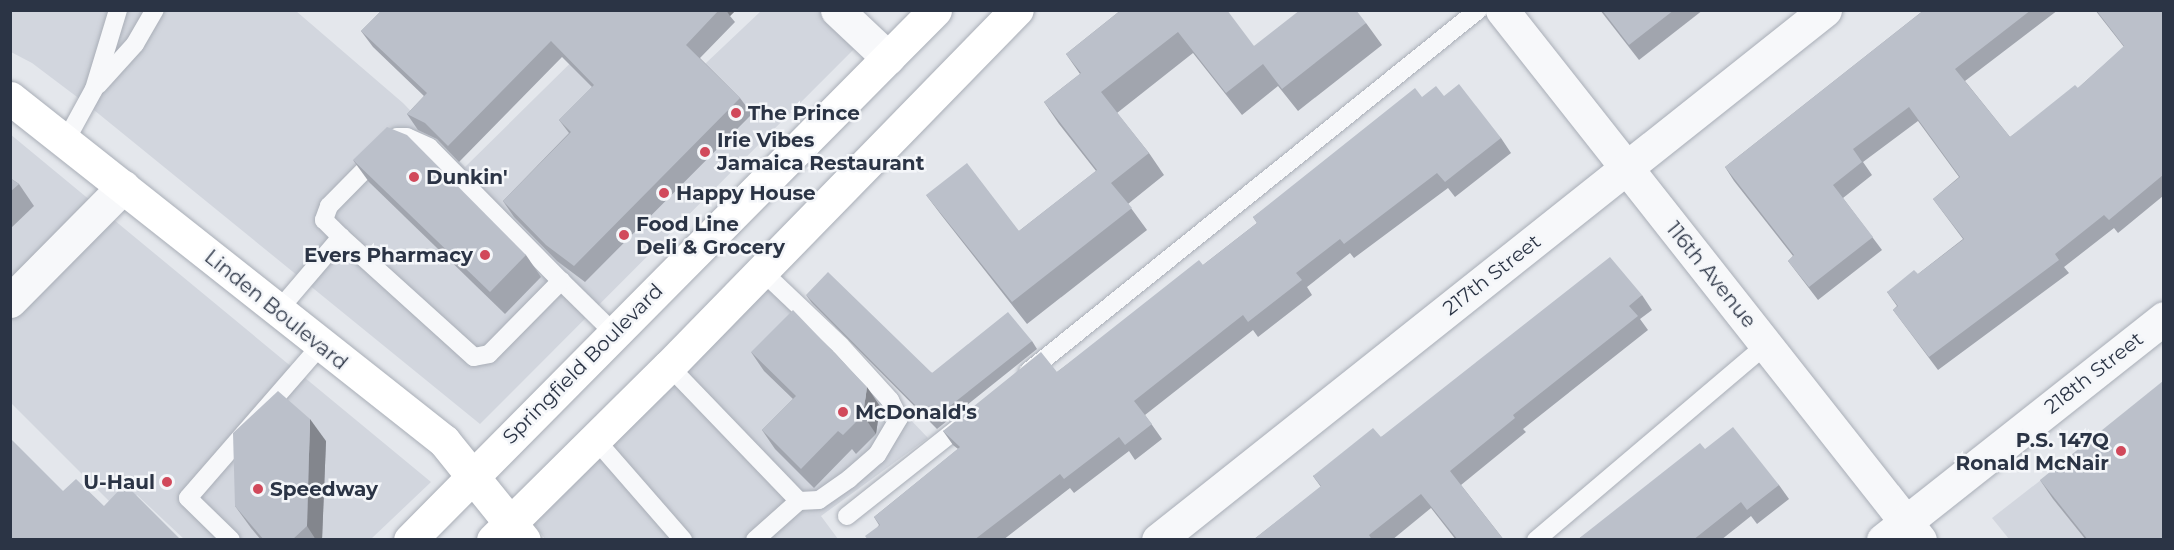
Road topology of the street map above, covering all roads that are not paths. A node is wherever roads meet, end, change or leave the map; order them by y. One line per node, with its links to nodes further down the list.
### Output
1 (155, 10): 10 (lane)
2 (837, 10): 9 (street)
3 (935, 10): 9 (main road, Springfield Boulevard)
4 (1017, 10): 16 (main road)
5 (1478, 10): 25 (lane)
6 (1502, 10): 13 (street, 116th Avenue)
7 (1826, 10): 13 (street, 217th Street)
8 (116, 11): 10 (lane)
9 (888, 58): 21 (main road, Springfield Boulevard)
10 (94, 89): 12 (lane)
11 (10, 98): 12 (main road, Linden Boulevard)
12 (65, 142): 14 (main road, Linden Boulevard)
13 (1626, 169): 22 (street, 116th Avenue); 37 (street, 217th Street)
14 (123, 187): 18 (street); 19 (main road, Linden Boulevard)
15 (341, 237): 17 (lane); 17 (lane); 19 (lane)
16 (761, 270): 24 (main road); 29 (lane)
17 (561, 281): 21 (lane)
18 (10, 301)
19 (277, 312): 23 (main road, Linden Boulevard)
20 (2163, 318): 31 (street, 218th Street)
21 (614, 333): 28 (main road, Springfield Boulevard)
22 (1766, 345): 31 (street, 116th Avenue); 38 (lane)
23 (320, 346): 28 (main road, Linden Boulevard); 33 (lane)
24 (669, 366): 27 (main road); 29 (lane)
25 (1010, 386)
26 (983, 408): 30 (lane)
27 (595, 439): 32 (main road); 35 (lane)
28 (474, 474): 32 (main road, Linden Boulevard); 34 (main road, Springfield Boulevard)
29 (799, 501): 36 (lane)
30 (847, 516)
31 (1903, 533)
32 (509, 534)
33 (231, 540)
34 (410, 540)
35 (682, 540)
36 (755, 540)
37 (1158, 540)
38 (1536, 540)

